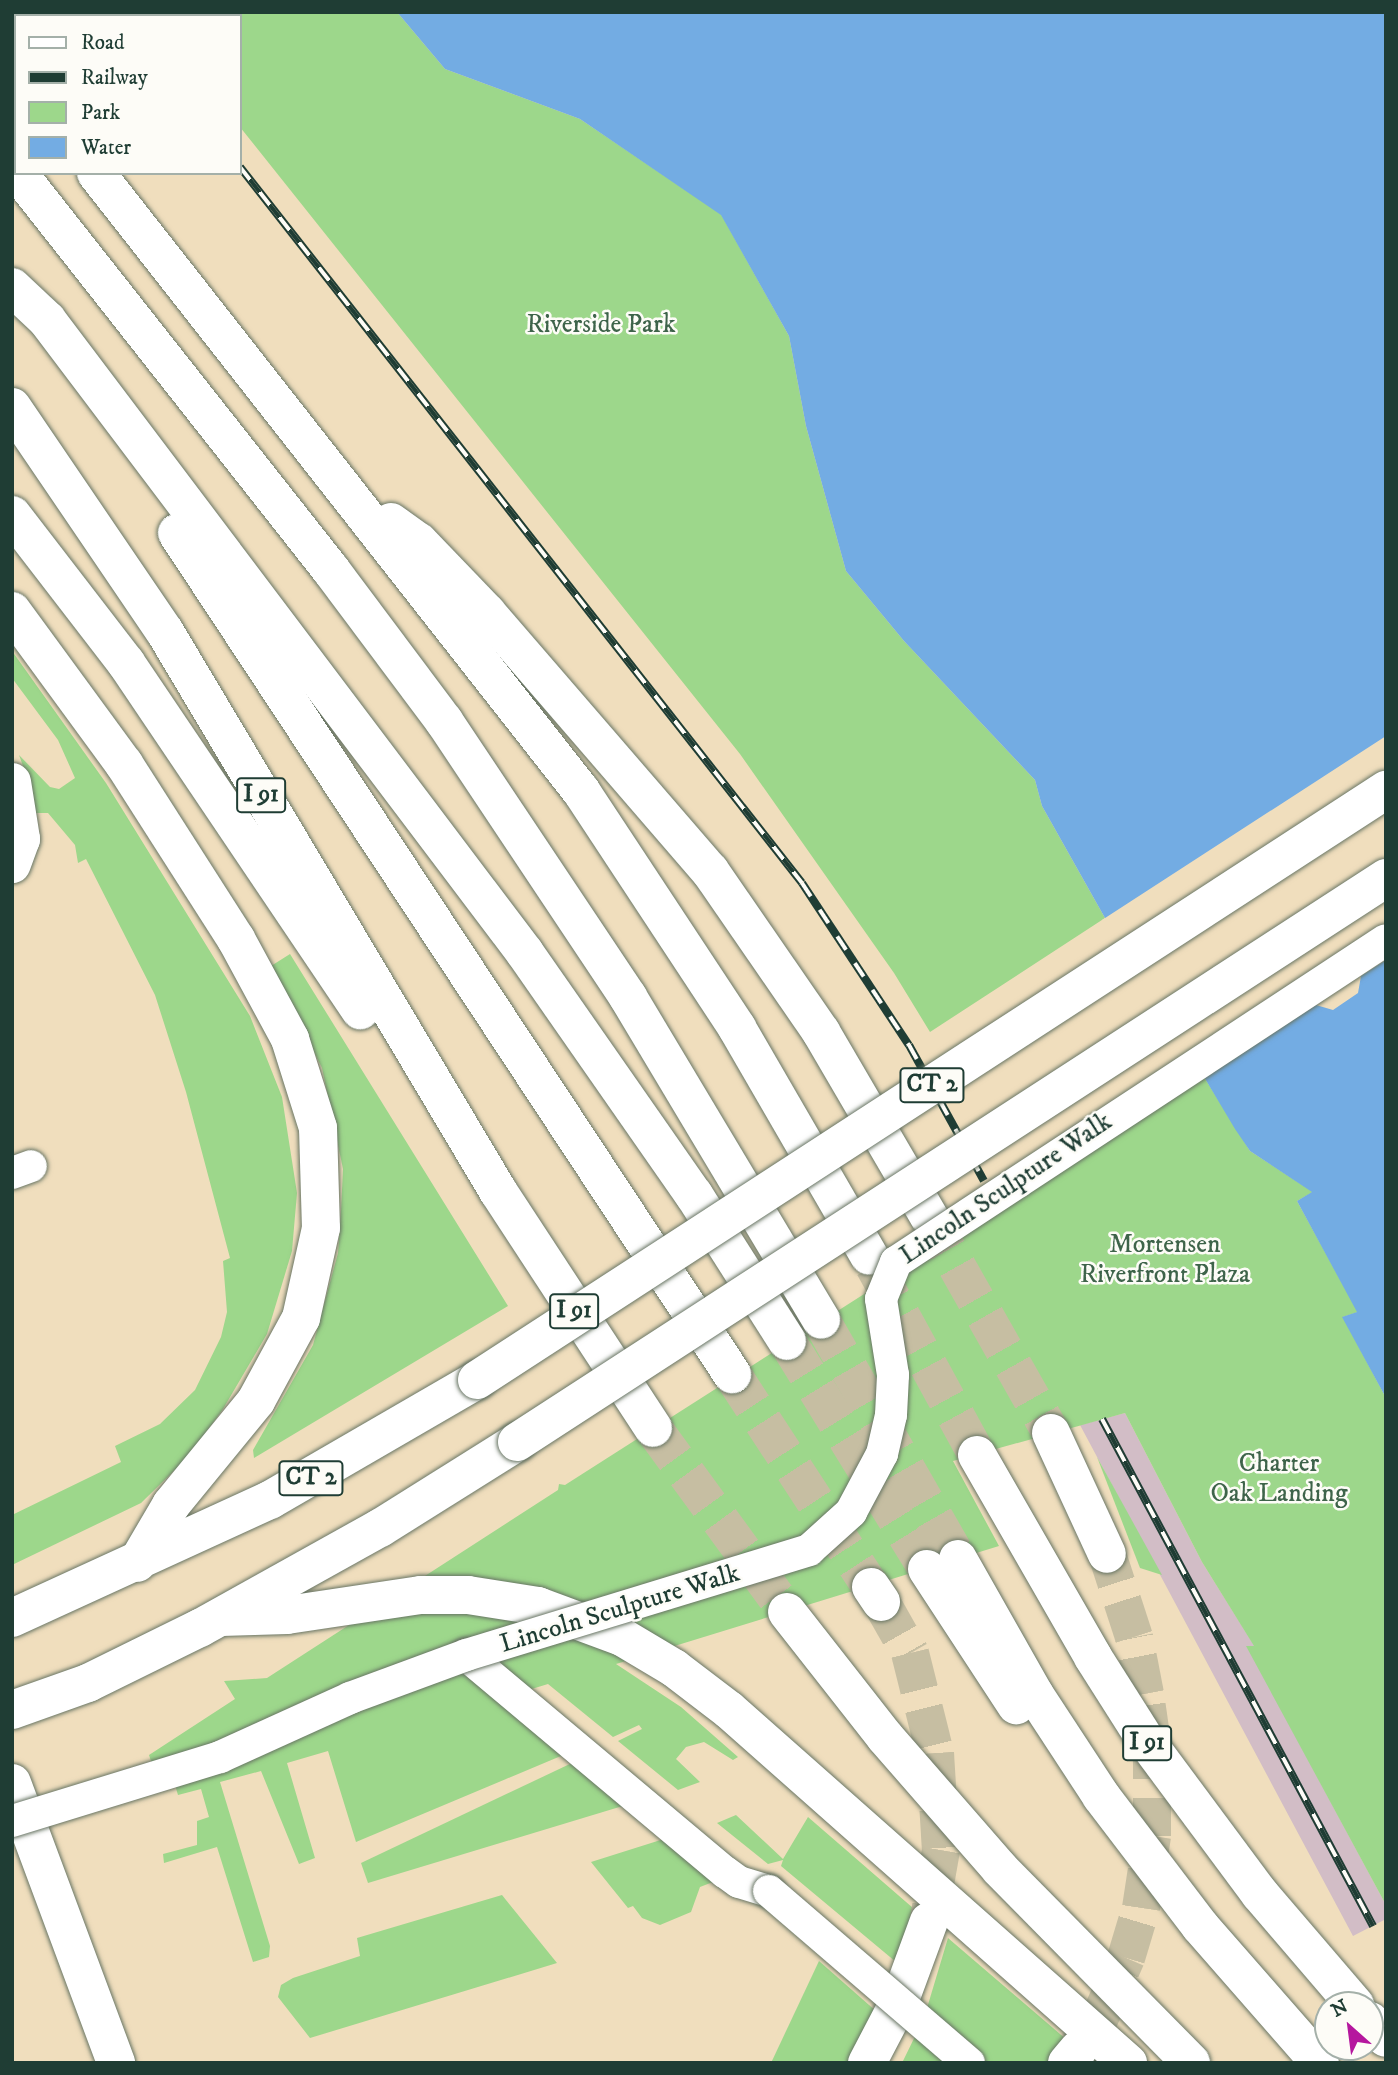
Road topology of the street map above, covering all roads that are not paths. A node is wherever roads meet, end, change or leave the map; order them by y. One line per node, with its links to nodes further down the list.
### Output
1 (19, 175): 17 (main road)
2 (98, 175): 6 (main road)
3 (12, 287): 18 (main road)
4 (12, 300): 19 (main road)
5 (12, 407): 14 (main road, I 91)
6 (356, 502): 15 (main road); 16 (main road)
7 (12, 515): 14 (main road)
8 (12, 611): 24 (main road)
9 (12, 782): 11 (main road)
10 (1386, 790): 24 (main road, CT 2, bridge)
11 (14, 864)
12 (1386, 878): 27 (main road, CT 2, bridge)
13 (1386, 940): 29 (street, Lincoln Sculpture Walk, bridge)
14 (498, 1191): 20 (main road, I 91)
15 (929, 1217)
16 (869, 1256)
17 (821, 1320)
18 (788, 1341)
19 (732, 1374)
20 (653, 1428)
21 (1051, 1433): 23 (main road)
22 (977, 1455): 34 (main road, I 91)
23 (1107, 1554)
24 (137, 1563): 28 (main road, CT 2)
25 (942, 1564): 40 (main road)
26 (787, 1612): 39 (main road)
27 (221, 1617): 30 (main road, CT 2); 38 (main road)
28 (12, 1618)
29 (466, 1655): 32 (street, bridge); 37 (street, Lincoln Sculpture Walk, bridge)
30 (12, 1710)
31 (12, 1783): 35 (main road)
32 (12, 1821)
33 (929, 1921): 36 (main road)
34 (1343, 1991)
35 (116, 2063)
36 (867, 2063)
37 (969, 2063)
38 (1128, 2063)
39 (1191, 2063)
40 (1320, 2063)

